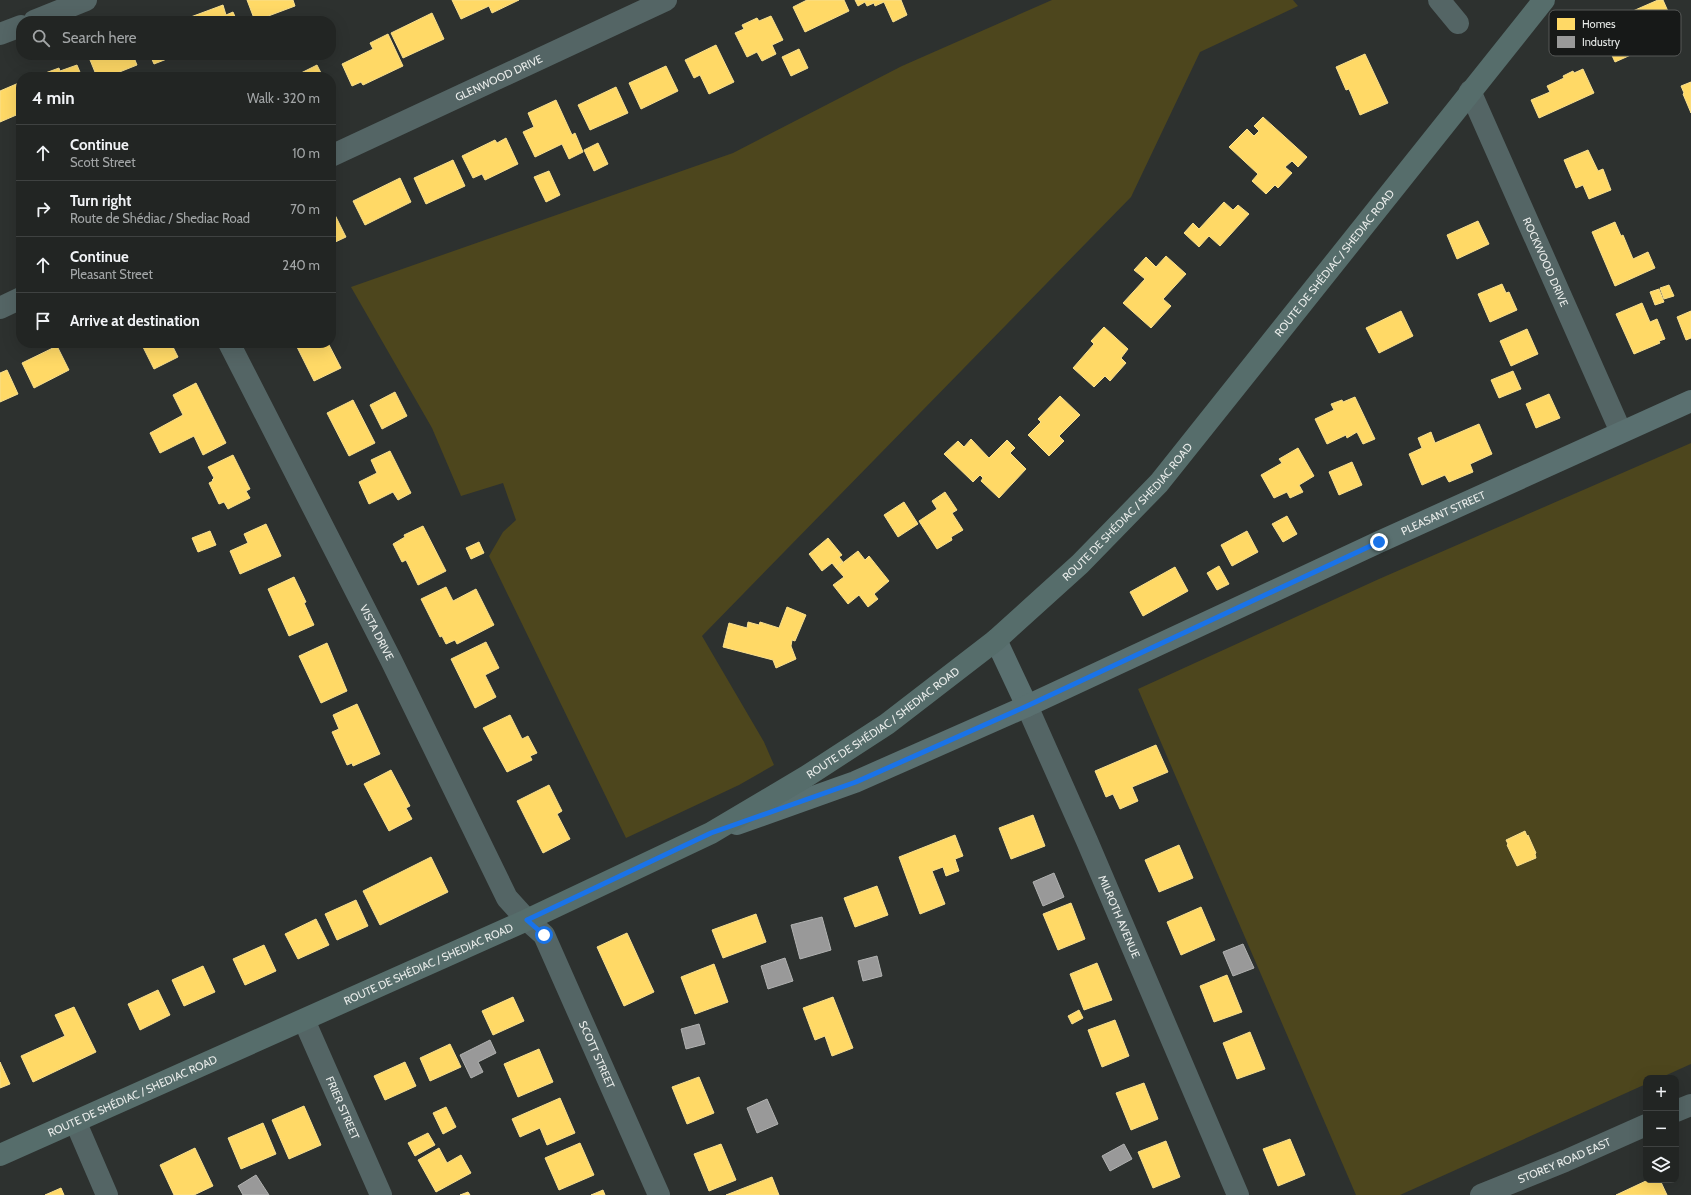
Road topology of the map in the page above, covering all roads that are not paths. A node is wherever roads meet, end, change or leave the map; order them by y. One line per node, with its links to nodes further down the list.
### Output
1 (86, 0): 5 (street)
2 (666, 0): 10 (street, GLENWOOD DRIVE)
3 (1438, 0): 6 (street)
4 (1544, 0): 9 (main road, ROUTE DE SHÉDIAC / SHEDIAC ROAD)
5 (46, 16)
6 (1458, 23)
7 (16, 28): 8 (street)
8 (0, 34)
9 (1470, 91): 15 (street, ROCKWOOD DRIVE); 16 (main road, ROUTE DE SHÉDIAC / SHEDIAC ROAD)
10 (336, 154)
11 (16, 300): 12 (street)
12 (0, 308)
13 (232, 348): 19 (street, VISTA DRIVE)
14 (1691, 401): 15 (street, PLEASANT STREET)
15 (1621, 432): 17 (street, PLEASANT STREET)
16 (996, 640): 17 (street, MILROTH AVENUE); 18 (main road, ROUTE DE SHÉDIAC / SHEDIAC ROAD)
17 (1027, 706): 18 (street, PLEASANT STREET); 29 (street, MILROTH AVENUE)
18 (711, 833): 19 (main road, ROUTE DE SHÉDIAC / SHEDIAC ROAD)
19 (527, 920): 20 (main road, ROUTE DE SHÉDIAC / SHEDIAC ROAD); 28 (street, SCOTT STREET)
20 (304, 1020): 23 (main road, ROUTE DE SHÉDIAC / SHEDIAC ROAD); 27 (street, FRIER STREET)
21 (1691, 1105): 22 (street)
22 (1679, 1110)
23 (76, 1123): 25 (main road, ROUTE DE SHÉDIAC / SHEDIAC ROAD); 26 (street)
24 (1643, 1126): 30 (street, STOREY ROAD EAST)
25 (0, 1155)
26 (107, 1195)
27 (381, 1195)
28 (659, 1195)
29 (1238, 1195)
30 (1481, 1195)

